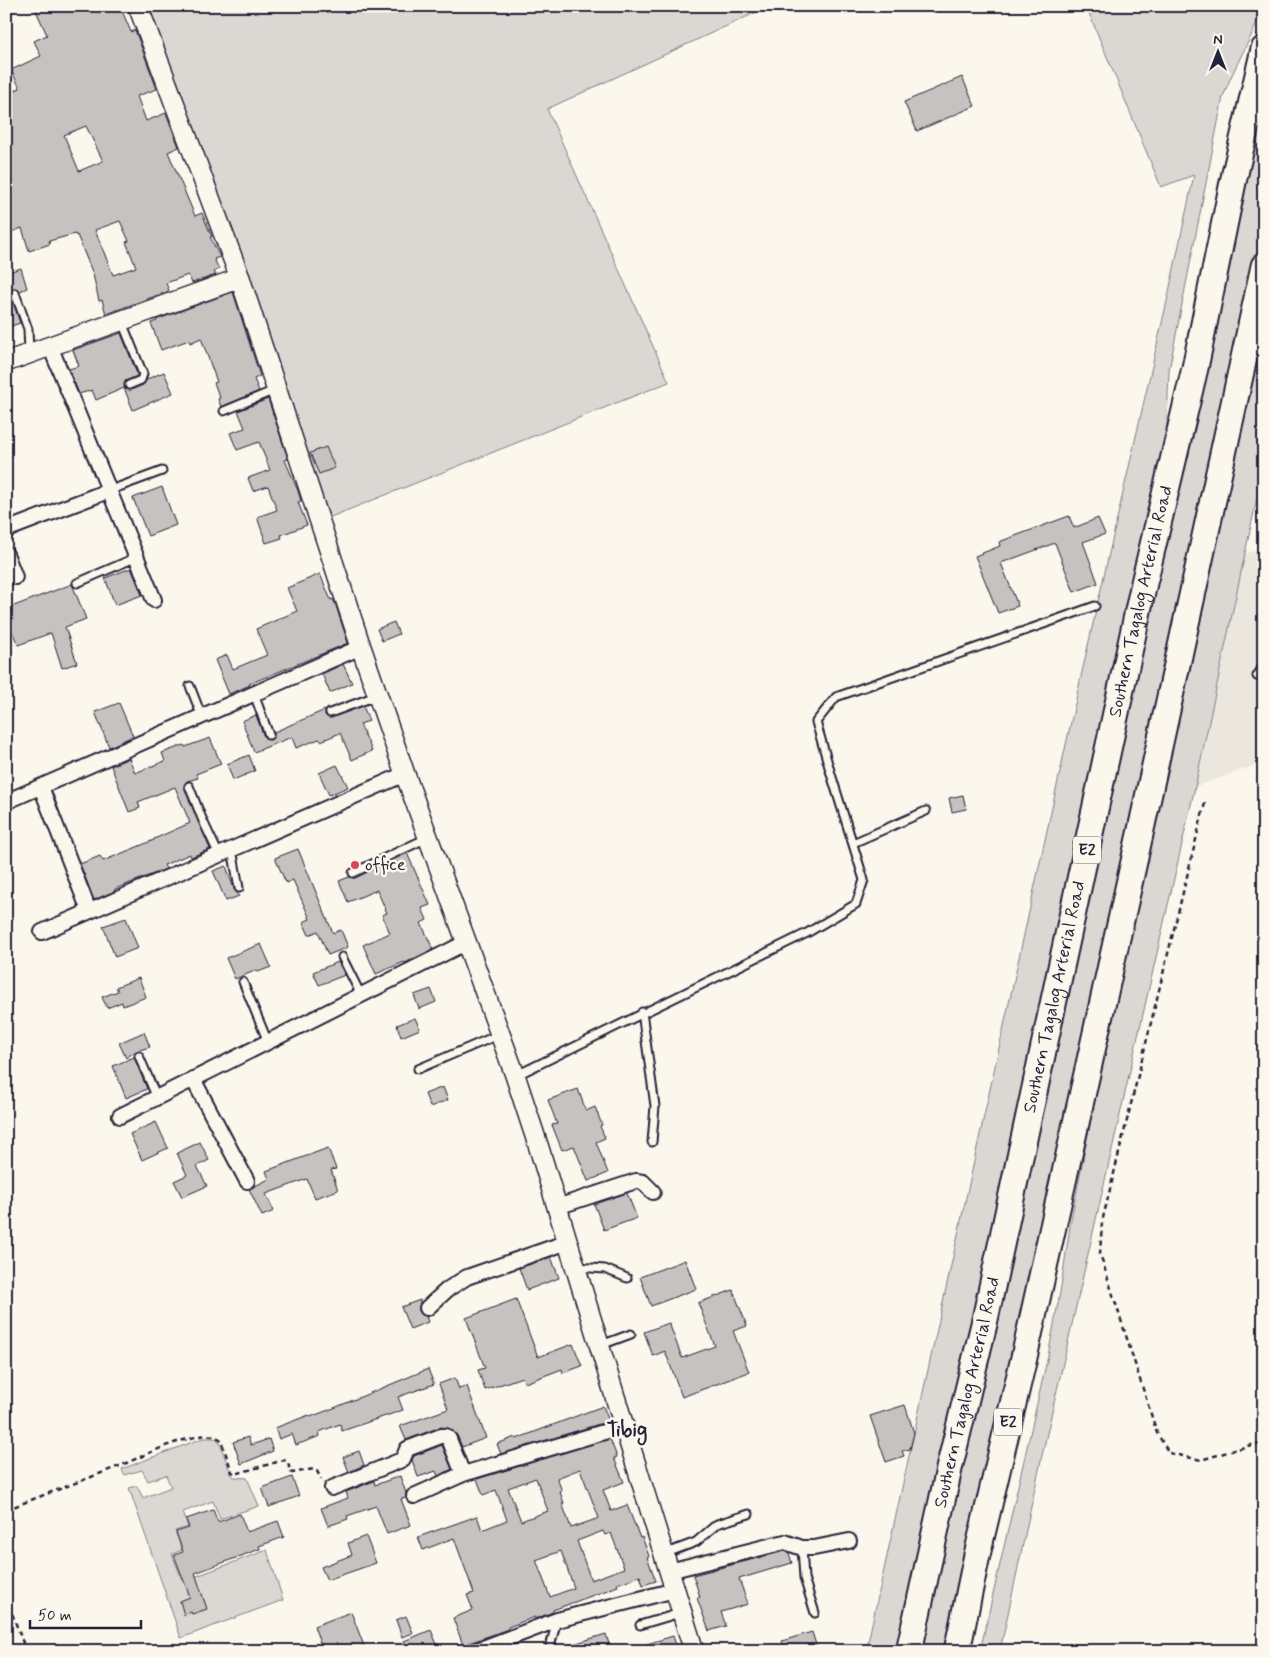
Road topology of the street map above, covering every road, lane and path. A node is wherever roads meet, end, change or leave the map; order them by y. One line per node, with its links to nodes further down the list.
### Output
1 (138, 6): 4 (street)
2 (1264, 49): 89 (highway, Southern Tagalog Arterial Road / E2)
3 (1264, 266): 61 (highway, E2)
4 (240, 278): 6 (street); 11 (street)
5 (15, 293): 8 (lane)
6 (122, 321): 7 (street); 10 (lane)
7 (50, 346): 8 (street); 14 (street)
8 (29, 354): 9 (street)
9 (6, 362)
10 (129, 385)
11 (277, 389): 12 (lane); 22 (street)
12 (224, 411)
13 (162, 471): 14 (lane)
14 (108, 491): 15 (street); 17 (street)
15 (6, 530)
16 (6, 554): 18 (street)
17 (137, 557): 19 (lane); 20 (street)
18 (15, 577)
19 (77, 583)
20 (154, 600)
21 (1095, 606): 38 (lane)
22 (361, 647): 26 (street); 27 (street)
23 (1264, 665): 24 (lane)
24 (1258, 676)
25 (190, 686): 29 (lane)
26 (254, 694): 29 (street); 30 (lane)
27 (378, 695): 28 (lane); 31 (street)
28 (330, 713)
29 (202, 717): 33 (street)
30 (269, 735)
31 (405, 774): 37 (street); 39 (street)
32 (189, 786): 40 (lane)
33 (41, 787): 34 (street); 43 (street)
34 (10, 800)
35 (1205, 803): 70 (path)
36 (926, 811): 38 (lane)
37 (429, 838): 41 (lane); 45 (street)
38 (853, 843): 49 (lane)
39 (232, 849): 40 (street); 42 (lane)
40 (219, 854): 43 (street)
41 (353, 873)
42 (240, 888)
43 (89, 911): 44 (street)
44 (42, 932)
45 (467, 942): 48 (street); 50 (street)
46 (342, 957): 48 (lane)
47 (243, 982): 51 (lane)
48 (361, 995): 51 (street)
49 (642, 1012): 54 (lane); 58 (lane)
50 (500, 1034): 53 (lane); 54 (street)
51 (268, 1042): 55 (street)
52 (139, 1056): 56 (lane)
53 (418, 1069)
54 (516, 1075): 62 (street)
55 (193, 1079): 56 (street); 59 (street)
56 (157, 1098): 57 (street)
57 (120, 1116)
58 (652, 1142)
59 (247, 1181)
60 (653, 1192): 62 (street)
61 (1060, 1192): 90 (highway, E2); 91 (highway)
62 (558, 1207): 63 (street)
63 (568, 1242): 64 (street); 66 (street)
64 (575, 1267): 65 (lane); 68 (street)
65 (628, 1278)
66 (427, 1308)
67 (631, 1334): 68 (lane)
68 (599, 1346): 69 (street)
69 (624, 1426): 71 (street); 78 (street)
70 (1264, 1444)
71 (463, 1474): 72 (street); 73 (street)
72 (332, 1488): 74 (path)
73 (414, 1496)
74 (6, 1510)
75 (749, 1514): 78 (lane)
76 (849, 1541): 77 (street)
77 (802, 1548): 78 (street); 82 (lane)
78 (666, 1563): 79 (street)
79 (676, 1590): 81 (street); 83 (street)
80 (6, 1597): 85 (path)
81 (683, 1612): 84 (lane); 88 (street)
82 (815, 1613)
83 (557, 1620): 86 (street); 87 (lane)
84 (640, 1625)
85 (26, 1651)
86 (475, 1651)
87 (550, 1651)
88 (694, 1651)
89 (909, 1651)
90 (956, 1651)
91 (971, 1651)

